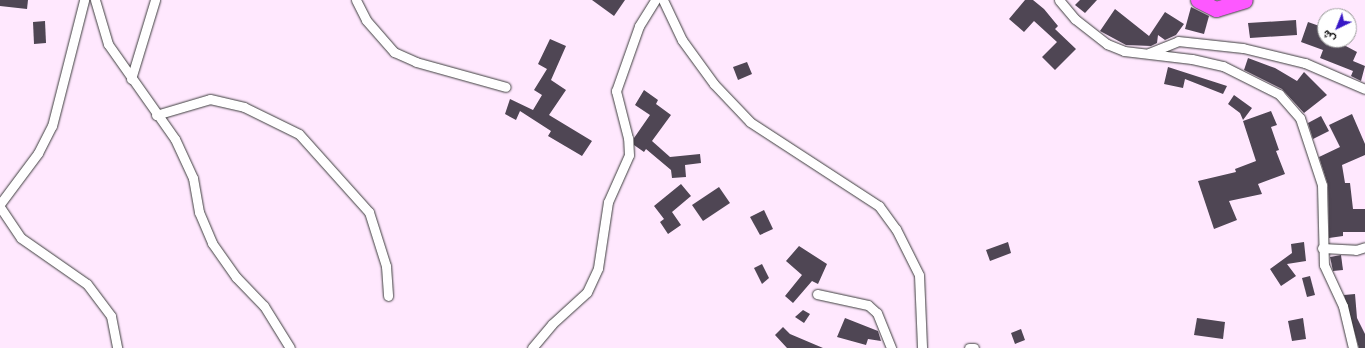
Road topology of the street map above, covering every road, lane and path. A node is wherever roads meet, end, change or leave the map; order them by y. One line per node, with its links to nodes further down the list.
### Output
1 (84, 0): 15 (street)
2 (95, 0): 11 (street)
3 (155, 0): 11 (street)
4 (356, 0): 12 (street)
5 (655, 0): 22 (street)
6 (663, 0): 24 (street)
7 (1059, 0): 10 (street)
8 (1198, 0): 9 (main road)
9 (1245, 0)
10 (1145, 55): 13 (street); 17 (street)
11 (131, 79): 14 (street)
12 (506, 87)
13 (1365, 89)
14 (156, 116): 19 (street); 21 (street)
15 (0, 206): 20 (street)
16 (1365, 247): 17 (street)
17 (1322, 248): 27 (street)
18 (817, 294): 23 (street)
19 (388, 296)
20 (117, 348)
21 (290, 348)
22 (532, 348)
23 (890, 348)
24 (922, 348)
25 (969, 348): 26 (street)
26 (974, 348)
27 (1353, 348)

